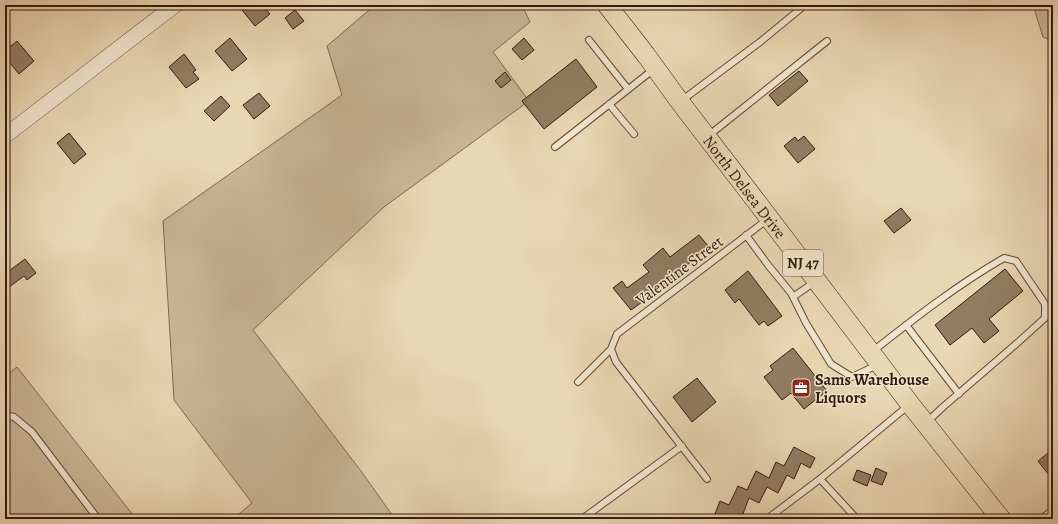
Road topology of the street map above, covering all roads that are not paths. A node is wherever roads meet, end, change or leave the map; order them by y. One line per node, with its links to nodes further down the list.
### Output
1 (175, 5): 11 (street)
2 (607, 5): 6 (main road, North Delsea Drive / NJ 47)
3 (806, 5): 8 (lane)
4 (589, 40): 7 (lane)
5 (827, 40): 12 (lane)
6 (655, 68): 7 (lane); 8 (main road, North Delsea Drive / NJ 47)
7 (628, 89): 9 (lane)
8 (680, 102): 12 (main road, North Delsea Drive / NJ 47)
9 (609, 104): 10 (lane); 13 (lane)
10 (634, 134)
11 (5, 136)
12 (706, 137): 14 (main road, North Delsea Drive / NJ 47)
13 (555, 147)
14 (769, 218): 15 (lane, Valentine Street); 16 (main road, North Delsea Drive / NJ 47)
15 (746, 235): 17 (lane); 19 (lane, Valentine Street)
16 (817, 280): 17 (lane); 20 (main road, North Delsea Drive / NJ 47)
17 (793, 297): 20 (lane)
18 (906, 325): 20 (lane); 22 (lane); 22 (lane)
19 (611, 349): 21 (lane, Valentine Street); 26 (lane)
20 (876, 358): 23 (main road, North Delsea Drive / NJ 47)
21 (578, 382)
22 (959, 394): 25 (lane)
23 (910, 404): 25 (main road, North Delsea Drive / NJ 47); 28 (lane)
24 (5, 415): 30 (lane)
25 (926, 423): 34 (main road, North Delsea Drive / NJ 47)
26 (682, 446): 27 (lane); 31 (lane)
27 (707, 478)
28 (820, 479): 32 (lane); 33 (lane)
29 (1053, 510): 35 (lane)
30 (98, 519)
31 (582, 519)
32 (767, 519)
33 (857, 519)
34 (1001, 519)
35 (1041, 519)

